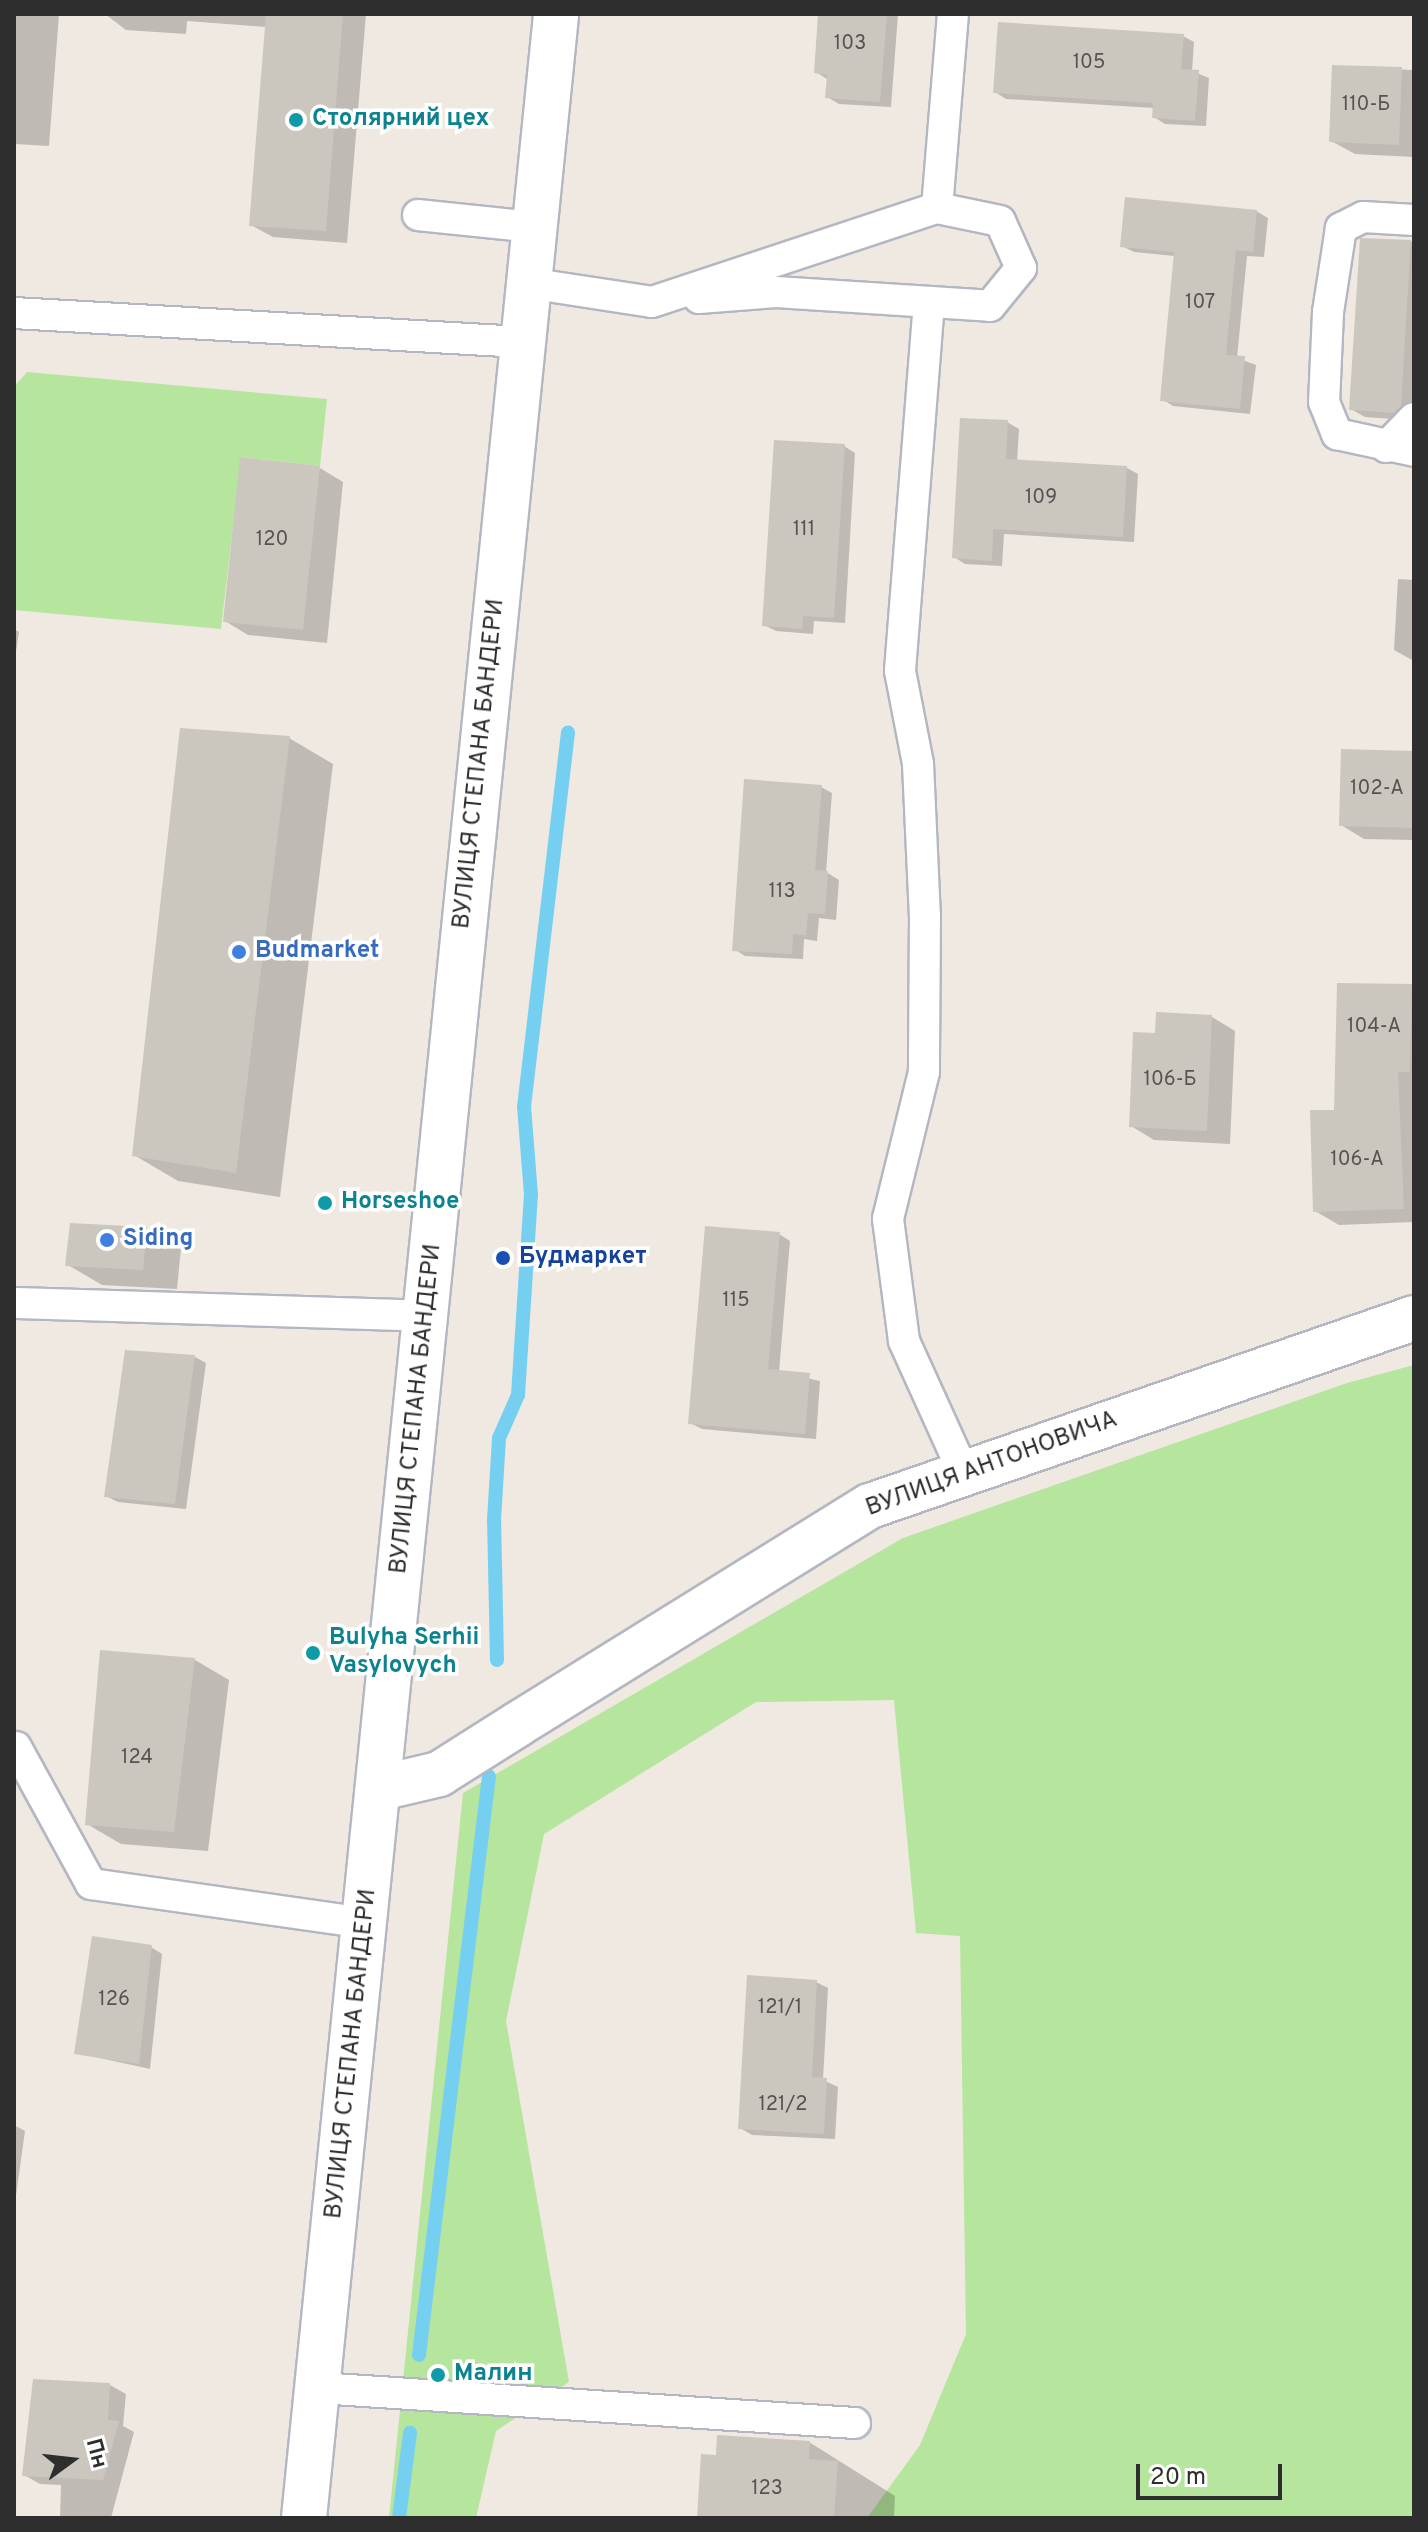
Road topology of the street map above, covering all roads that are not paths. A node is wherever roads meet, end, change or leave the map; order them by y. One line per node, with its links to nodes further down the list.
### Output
1 (556, 14): 6 (street, ВУЛИЦЯ СТЕПАНА БАНДЕРИ)
2 (953, 14): 3 (lane)
3 (937, 208): 8 (lane); 9 (lane)
4 (418, 215): 6 (lane)
5 (1414, 220): 13 (lane)
6 (534, 227): 7 (street, ВУЛИЦЯ СТЕПАНА БАНДЕРИ)
7 (528, 283): 8 (lane); 11 (street, ВУЛИЦЯ СТЕПАНА БАНДЕРИ)
8 (652, 302): 9 (lane)
9 (929, 302): 17 (lane)
10 (14, 313): 11 (lane)
11 (521, 342): 15 (street, ВУЛИЦЯ СТЕПАНА БАНДЕРИ)
12 (1414, 418): 13 (lane)
13 (1400, 449)
14 (16, 1303): 15 (lane)
15 (426, 1316): 19 (street, ВУЛИЦЯ СТЕПАНА БАНДЕРИ)
16 (1414, 1318): 17 (street, ВУЛИЦЯ АНТОНОВИЧА)
17 (964, 1473): 19 (street, ВУЛИЦЯ АНТОНОВИЧА)
18 (16, 1747): 20 (lane)
19 (380, 1788): 20 (street, ВУЛИЦЯ СТЕПАНА БАНДЕРИ)
20 (364, 1923): 21 (street, ВУЛИЦЯ СТЕПАНА БАНДЕРИ)
21 (318, 2388): 22 (lane); 23 (street, ВУЛИЦЯ СТЕПАНА БАНДЕРИ)
22 (855, 2423)
23 (304, 2518)

